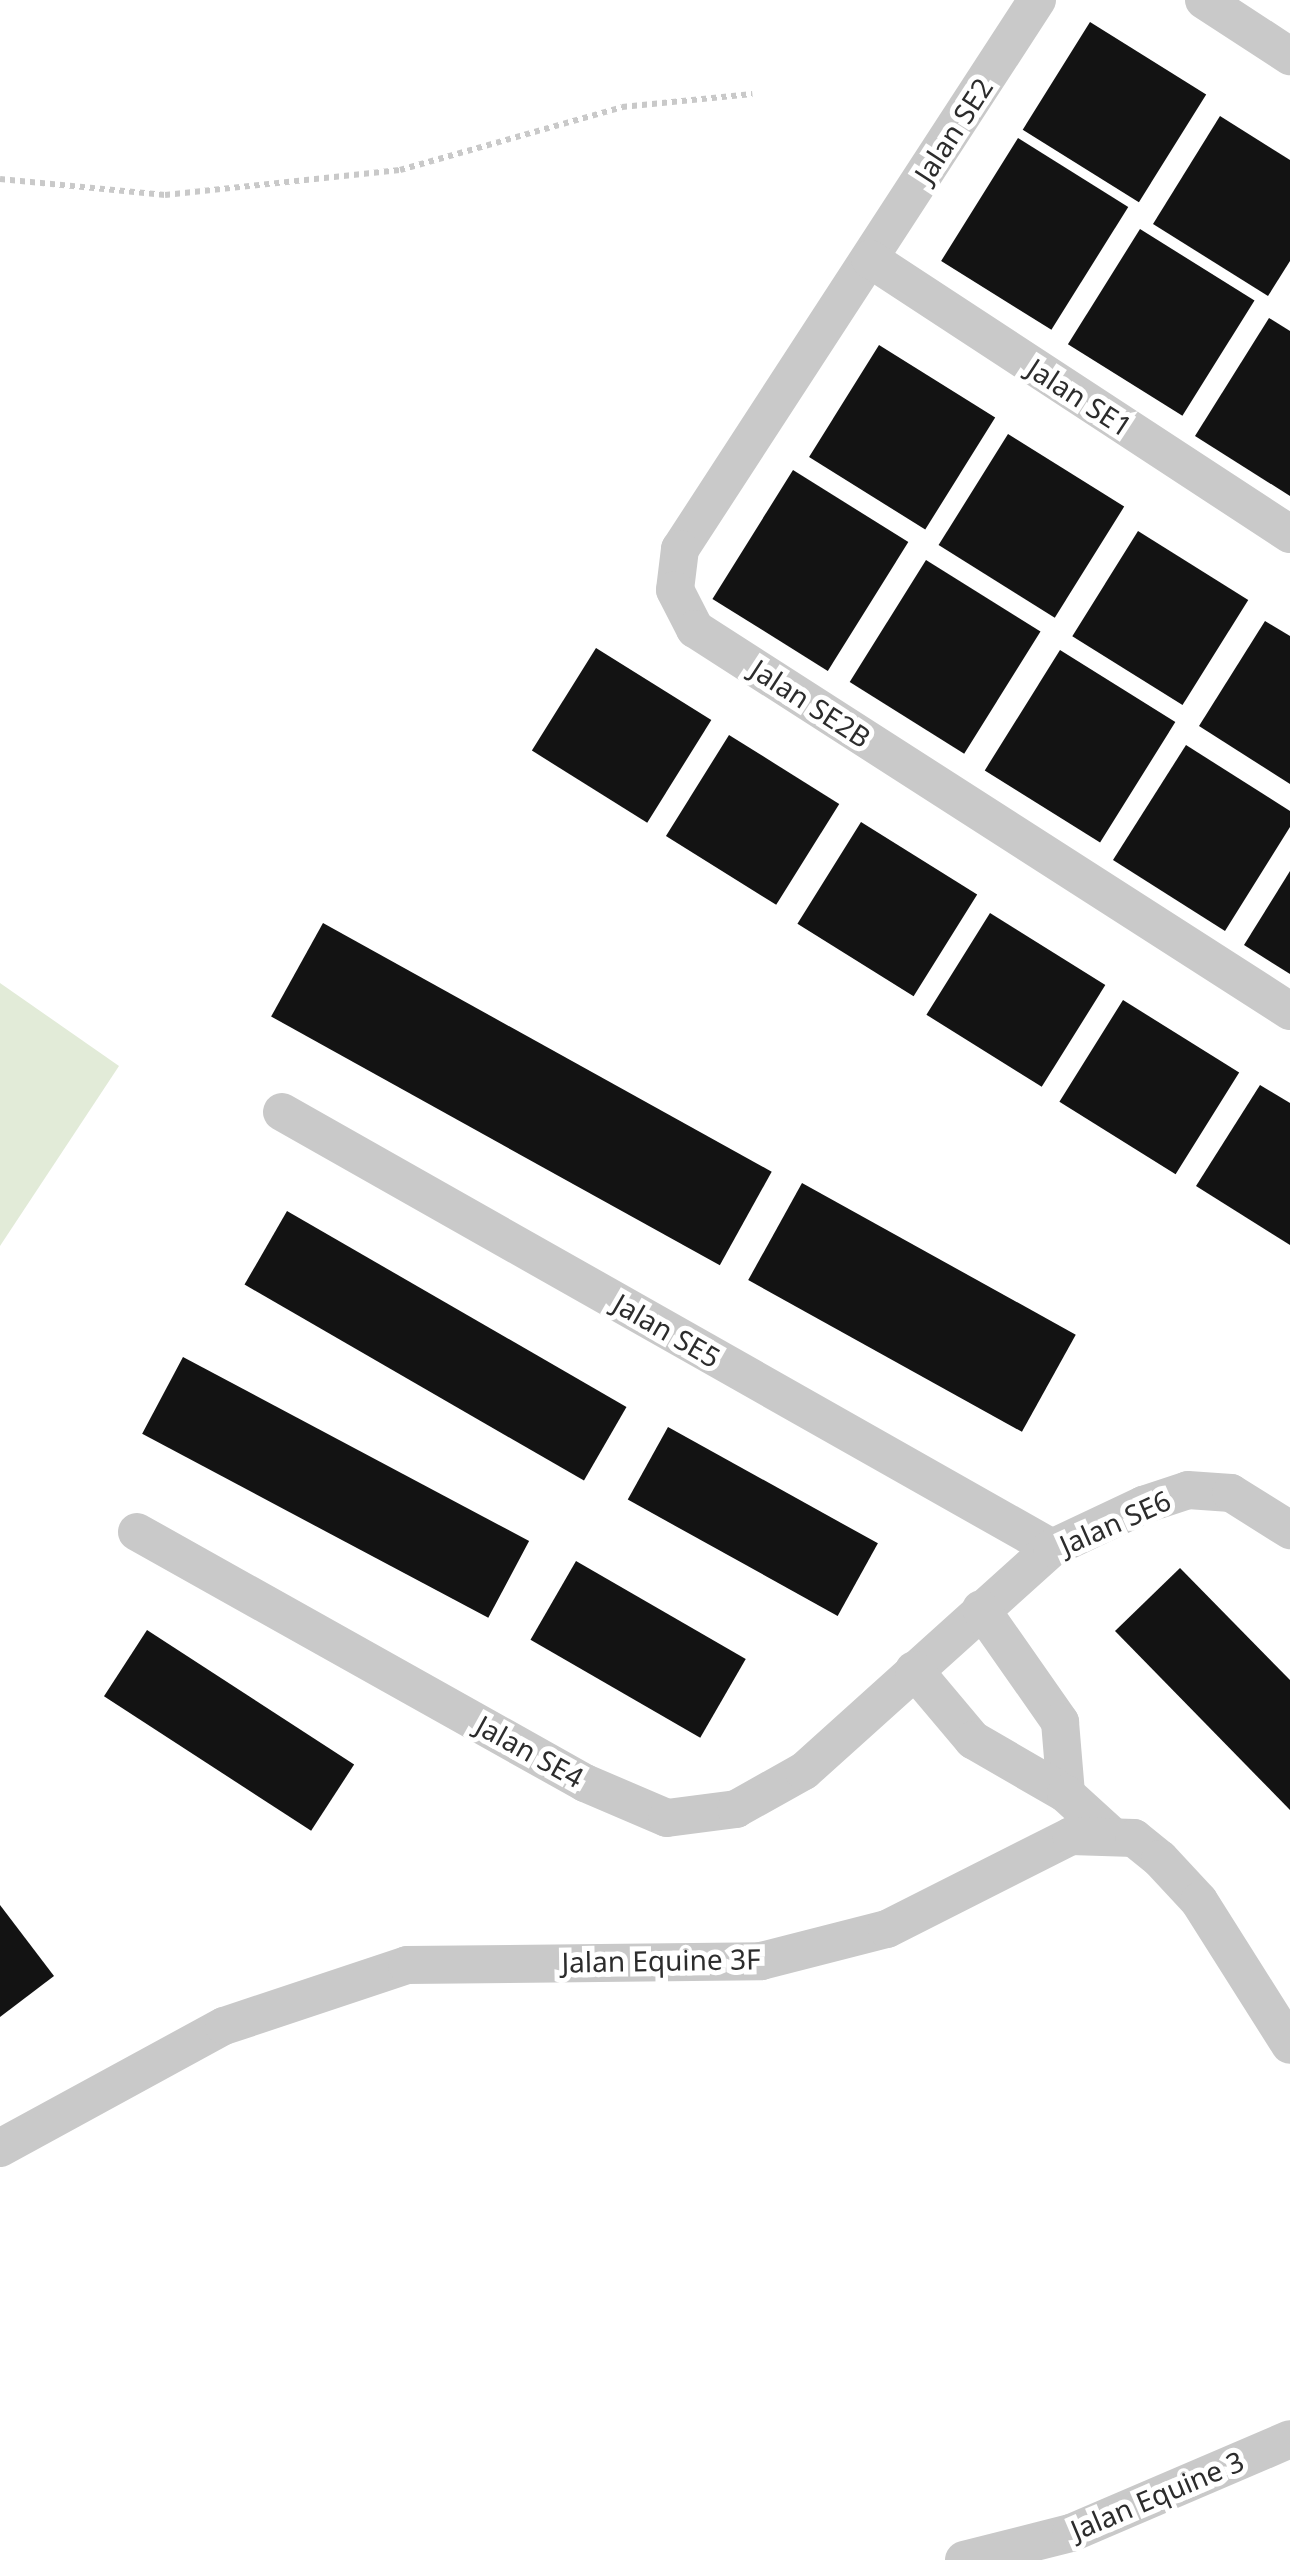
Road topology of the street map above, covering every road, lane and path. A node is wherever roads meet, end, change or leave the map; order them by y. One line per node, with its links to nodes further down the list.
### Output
1 (1037, 0): 6 (street, Jalan SE2)
2 (1204, 0): 3 (street)
3 (1290, 56)
4 (752, 94): 5 (path)
5 (0, 179)
6 (870, 259): 7 (street, Jalan SE1); 8 (street, Jalan SE2B)
7 (1290, 534)
8 (1290, 1011)
9 (282, 1112): 12 (street, Jalan SE5)
10 (1290, 1530): 12 (street, Jalan SE6)
11 (138, 1532): 14 (street, Jalan SE4)
12 (1052, 1548): 13 (street, Jalan SE6)
13 (981, 1610): 14 (street, Jalan SE6); 15 (street)
14 (914, 1670): 15 (street)
15 (1066, 1794): 16 (street)
16 (1110, 1834): 17 (street); 18 (street, Jalan Equine 3F)
17 (1290, 2045)
18 (0, 2148)
19 (1290, 2439): 20 (street, Jalan Equine 3)
20 (964, 2560)

